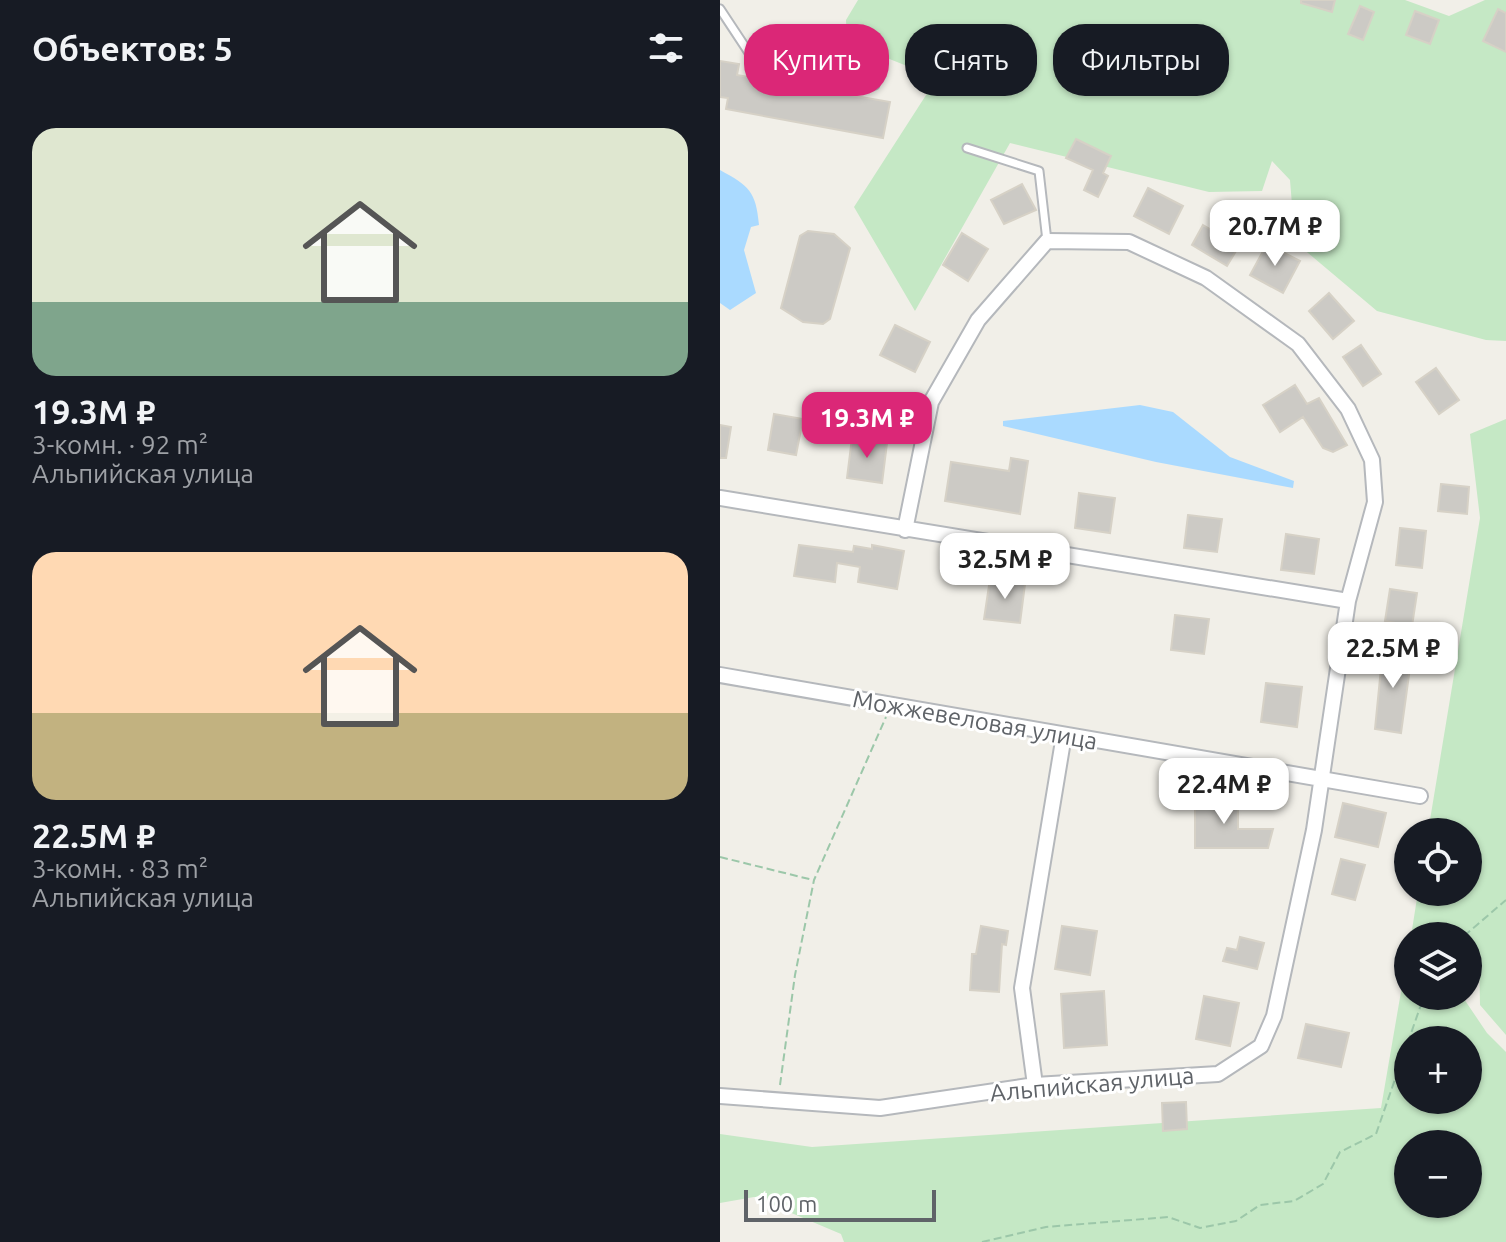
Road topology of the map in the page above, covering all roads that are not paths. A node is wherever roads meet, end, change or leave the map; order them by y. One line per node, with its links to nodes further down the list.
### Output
1 (720, 9): 2 (lane)
2 (744, 45)
3 (967, 148): 4 (lane)
4 (1047, 241): 6 (street); 7 (street, Альпийская улица)
5 (720, 498): 6 (street)
6 (905, 530): 7 (street)
7 (1348, 601): 10 (street, Альпийская улица)
8 (720, 675): 9 (street, Можжевеловая улица)
9 (1064, 735): 10 (street, Можжевеловая улица); 12 (street)
10 (1319, 778): 11 (street, Можжевеловая улица); 12 (street, Альпийская улица)
11 (1420, 796)
12 (1035, 1085): 13 (street, Альпийская улица)
13 (720, 1096)

